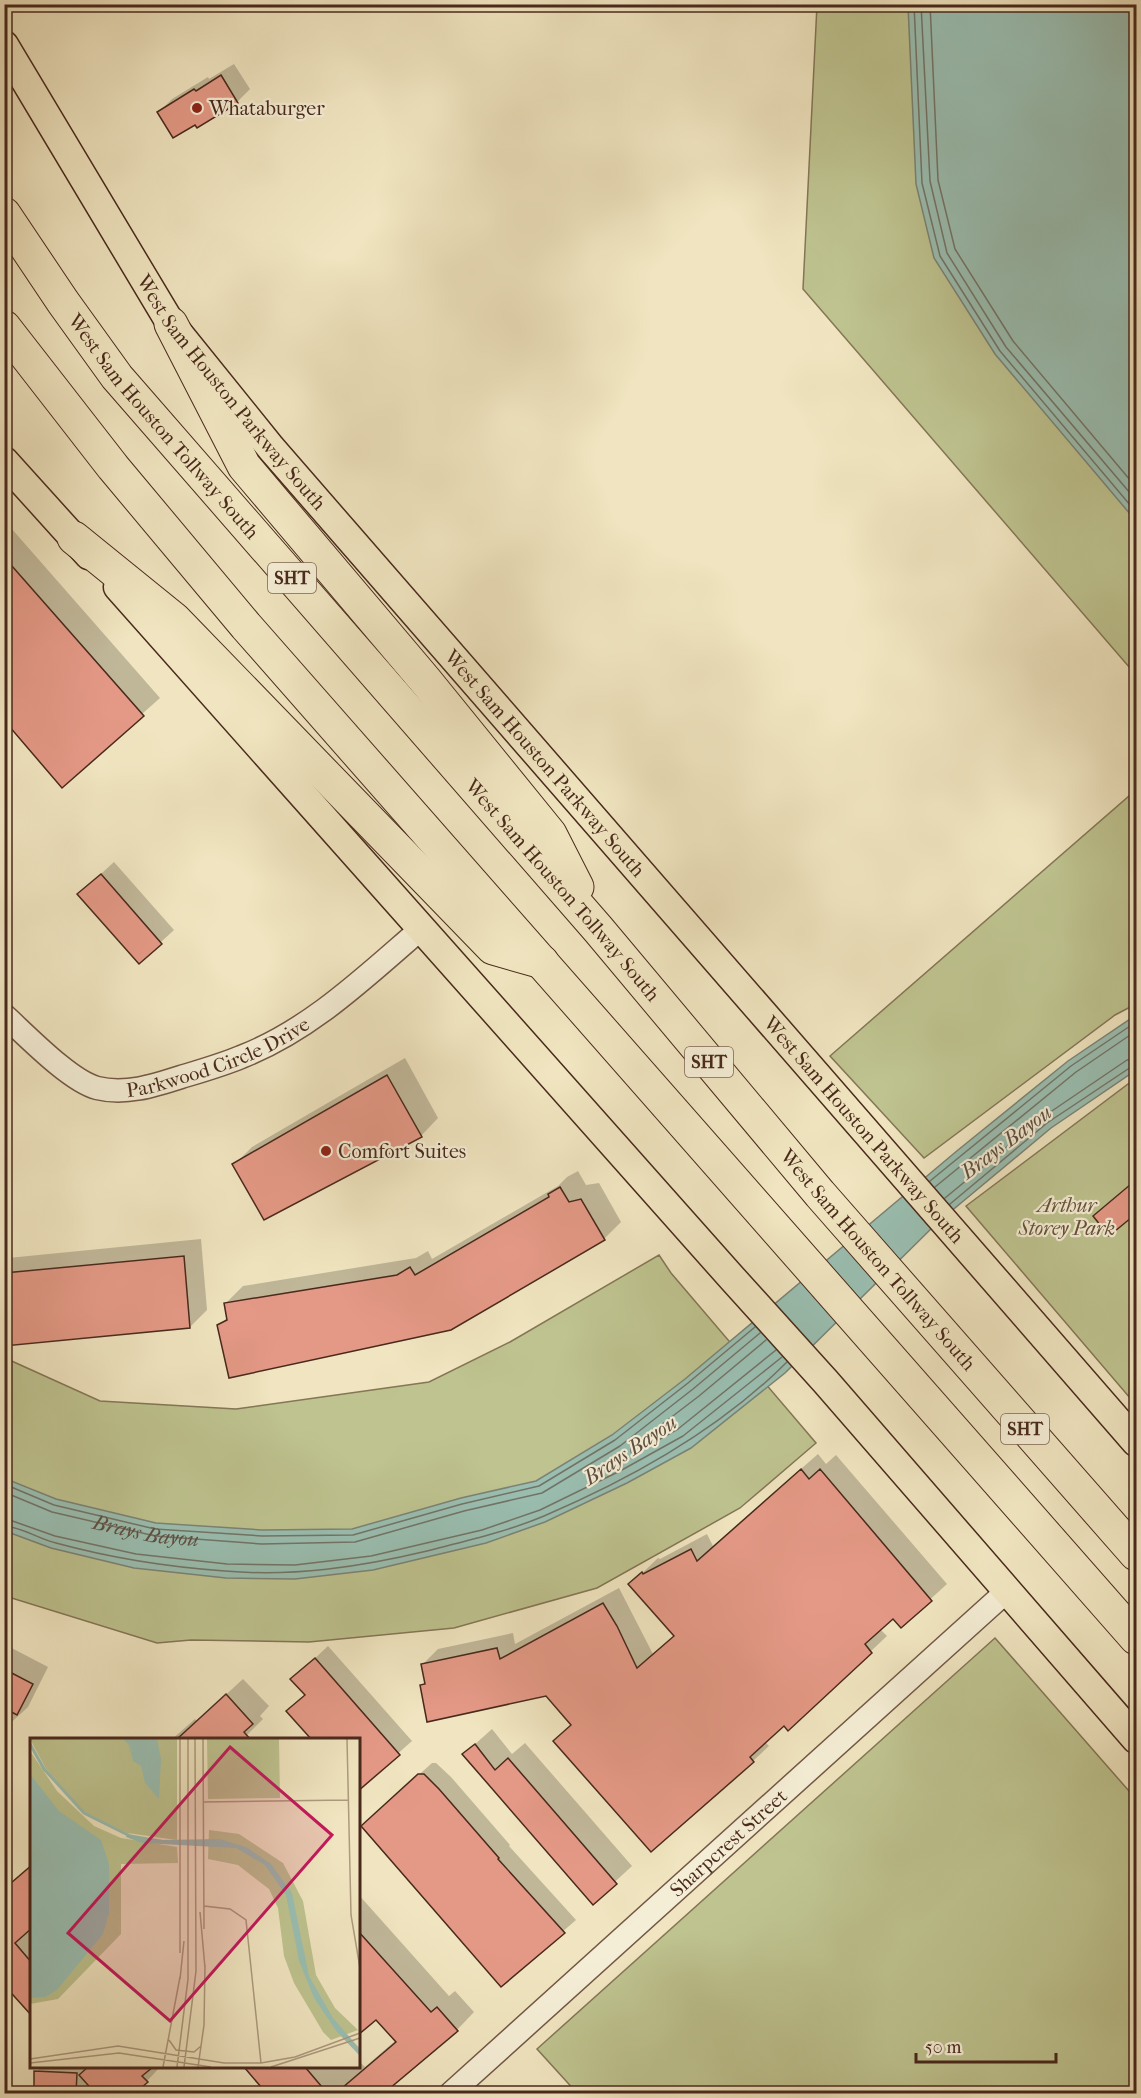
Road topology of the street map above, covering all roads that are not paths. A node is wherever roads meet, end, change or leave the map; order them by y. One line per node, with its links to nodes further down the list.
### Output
1 (4, 45): 3 (main road, West Sam Houston Parkway South)
2 (4, 214): 8 (highway, West Sam Houston Tollway South / SHT)
3 (171, 324): 8 (highway); 11 (main road, West Sam Houston Parkway South)
4 (4, 327): 9 (highway, SHT)
5 (4, 461): 6 (main road)
6 (74, 538): 7 (main road); 9 (highway)
7 (422, 928): 10 (street, Parkwood Circle Drive); 13 (main road)
8 (598, 929): 12 (highway, West Sam Houston Tollway South / SHT)
9 (542, 962): 14 (highway, SHT)
10 (4, 1015)
11 (1137, 1442)
12 (1137, 1554)
13 (1007, 1591): 15 (main road); 16 (street, Sharpcrest Street)
14 (1137, 1638)
15 (1137, 1739)
16 (450, 2094)

